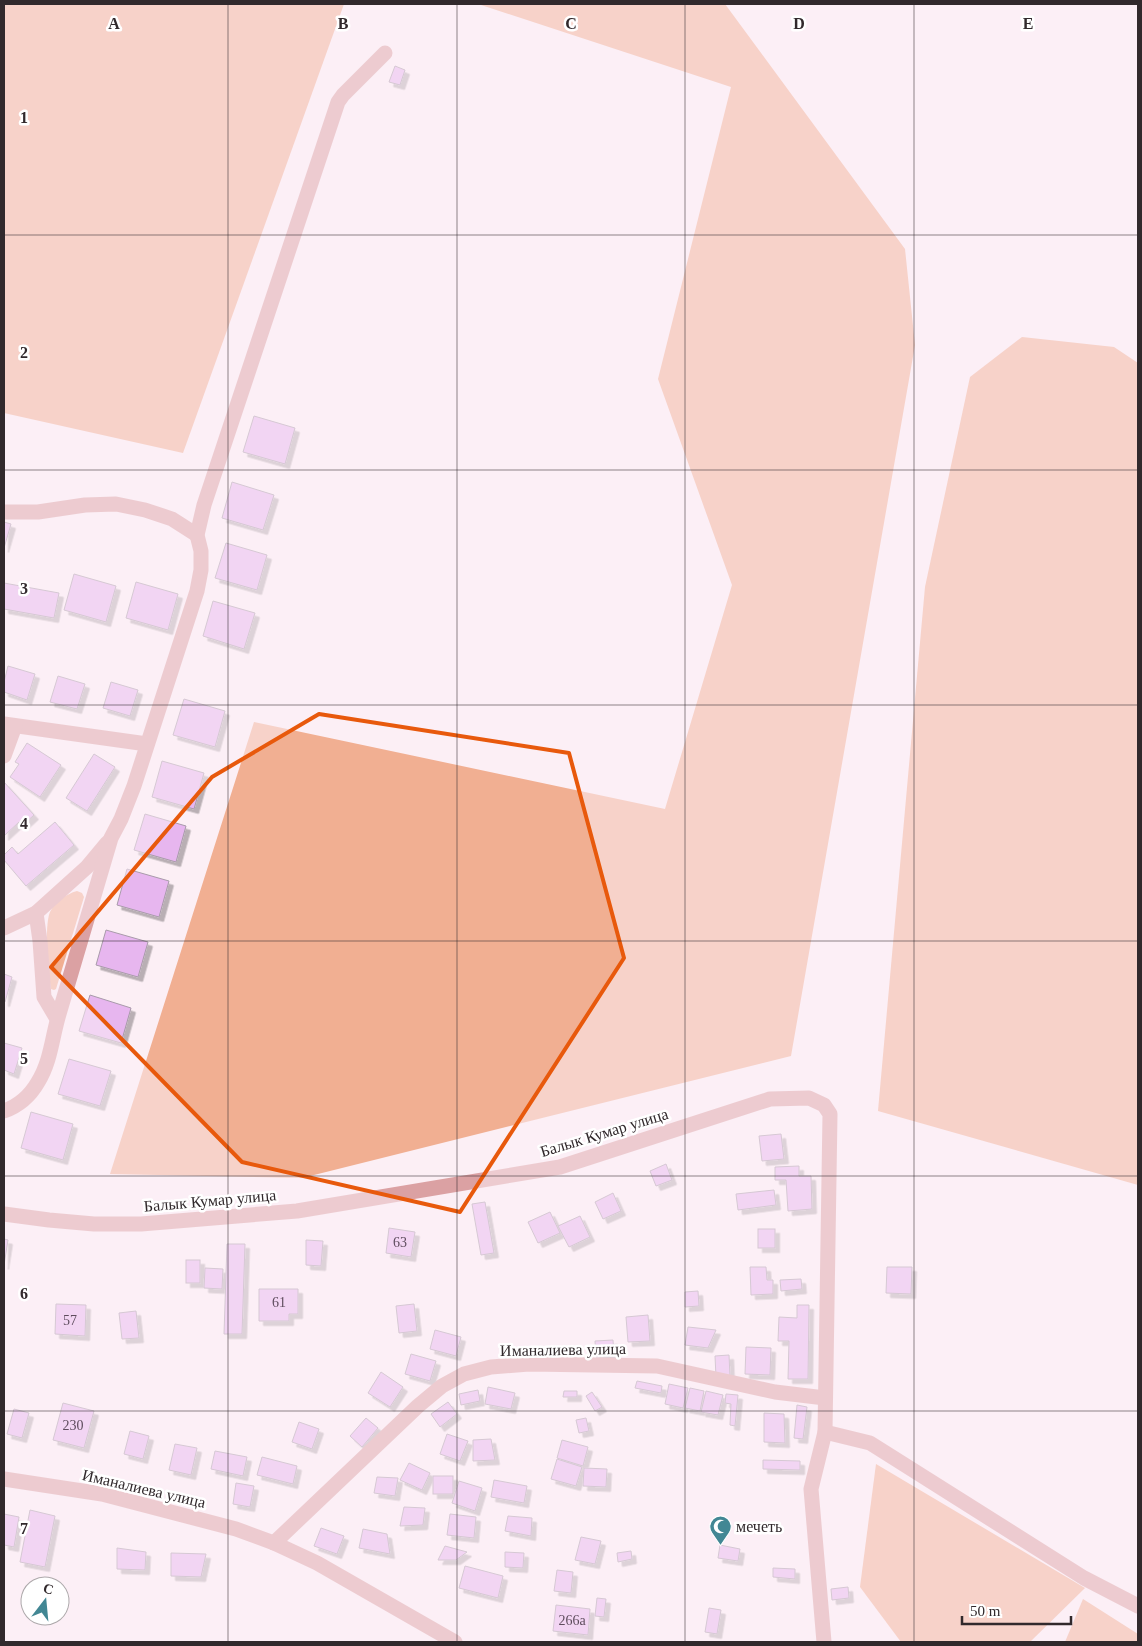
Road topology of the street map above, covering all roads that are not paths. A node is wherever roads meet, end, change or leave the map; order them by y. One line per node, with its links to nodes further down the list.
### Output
1 (385, 53): 3 (street)
2 (4, 512): 3 (street)
3 (197, 535): 5 (street)
4 (10, 725): 5 (street); 6 (street)
5 (148, 744): 7 (street)
6 (4, 756)
7 (111, 838): 8 (street); 10 (street)
8 (36, 913): 9 (street); 10 (street)
9 (4, 928)
10 (57, 1019): 11 (street)
11 (4, 1111)
12 (4, 1214): 13 (street, Балык Кумар улица)
13 (825, 1398): 14 (street, Балык Кумар улица); 16 (street, Иманалиева улица)
14 (825, 1432): 17 (street); 19 (street)
15 (4, 1479): 16 (street, Иманалиева улица)
16 (274, 1544): 18 (street, Иманалиева улица)
17 (1138, 1606)
18 (455, 1642)
19 (824, 1642)

